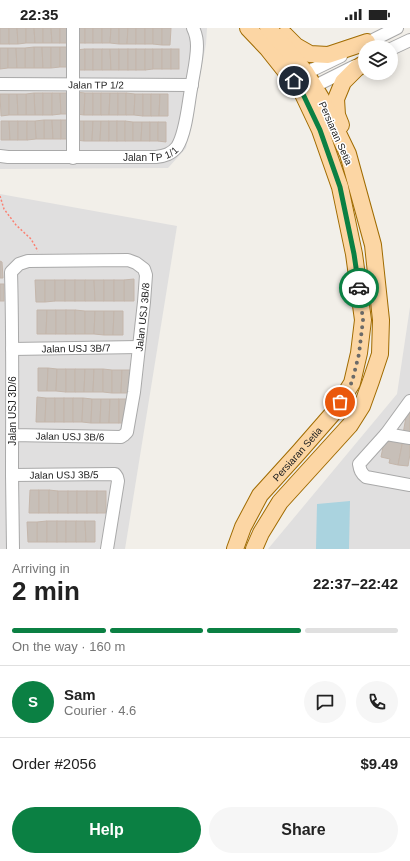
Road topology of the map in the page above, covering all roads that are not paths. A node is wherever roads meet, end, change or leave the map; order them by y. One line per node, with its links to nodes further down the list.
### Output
1 (73, 28): 16 (street)
2 (193, 28): 17 (street, Jalan TP 1/1)
3 (248, 28): 14 (main road, Persiaran Setia)
4 (268, 28): 14 (main road, Persiaran Setia)
5 (278, 28): 9 (main road)
6 (397, 28): 7 (street)
7 (371, 40)
8 (410, 40): 10 (street)
9 (358, 45)
10 (398, 46)
11 (358, 48): 14 (street)
12 (358, 64): 14 (street)
13 (358, 67): 20 (main road)
14 (304, 83): 20 (main road, Persiaran Setia); 33 (main road, Persiaran Setia)
15 (0, 84): 16 (street, Jalan TP 1/2)
16 (73, 84): 17 (street, Jalan TP 1/2); 19 (street)
17 (192, 85): 19 (street, Jalan TP 1/1)
18 (0, 156): 19 (street, Jalan TP 1/1)
19 (73, 158)
20 (374, 245): 34 (main road, Persiaran Setia)
21 (11, 272): 22 (street, Jalan USJ 3B/8); 23 (street, Jalan USJ 3D/6)
22 (139, 347): 23 (street, Jalan USJ 3B/7); 25 (street, Jalan USJ 3B/8)
23 (12, 349): 27 (street, Jalan USJ 3D/6)
24 (410, 401): 26 (street)
25 (127, 432): 27 (street, Jalan USJ 3B/6)
26 (386, 434): 28 (street); 30 (street)
27 (12, 436): 29 (street, Jalan USJ 3D/6)
28 (410, 438)
29 (12, 475): 31 (street, Jalan USJ 3D/6); 32 (street, Jalan USJ 3B/5)
30 (410, 485)
31 (13, 549)
32 (108, 549)
33 (235, 549)
34 (254, 549)

